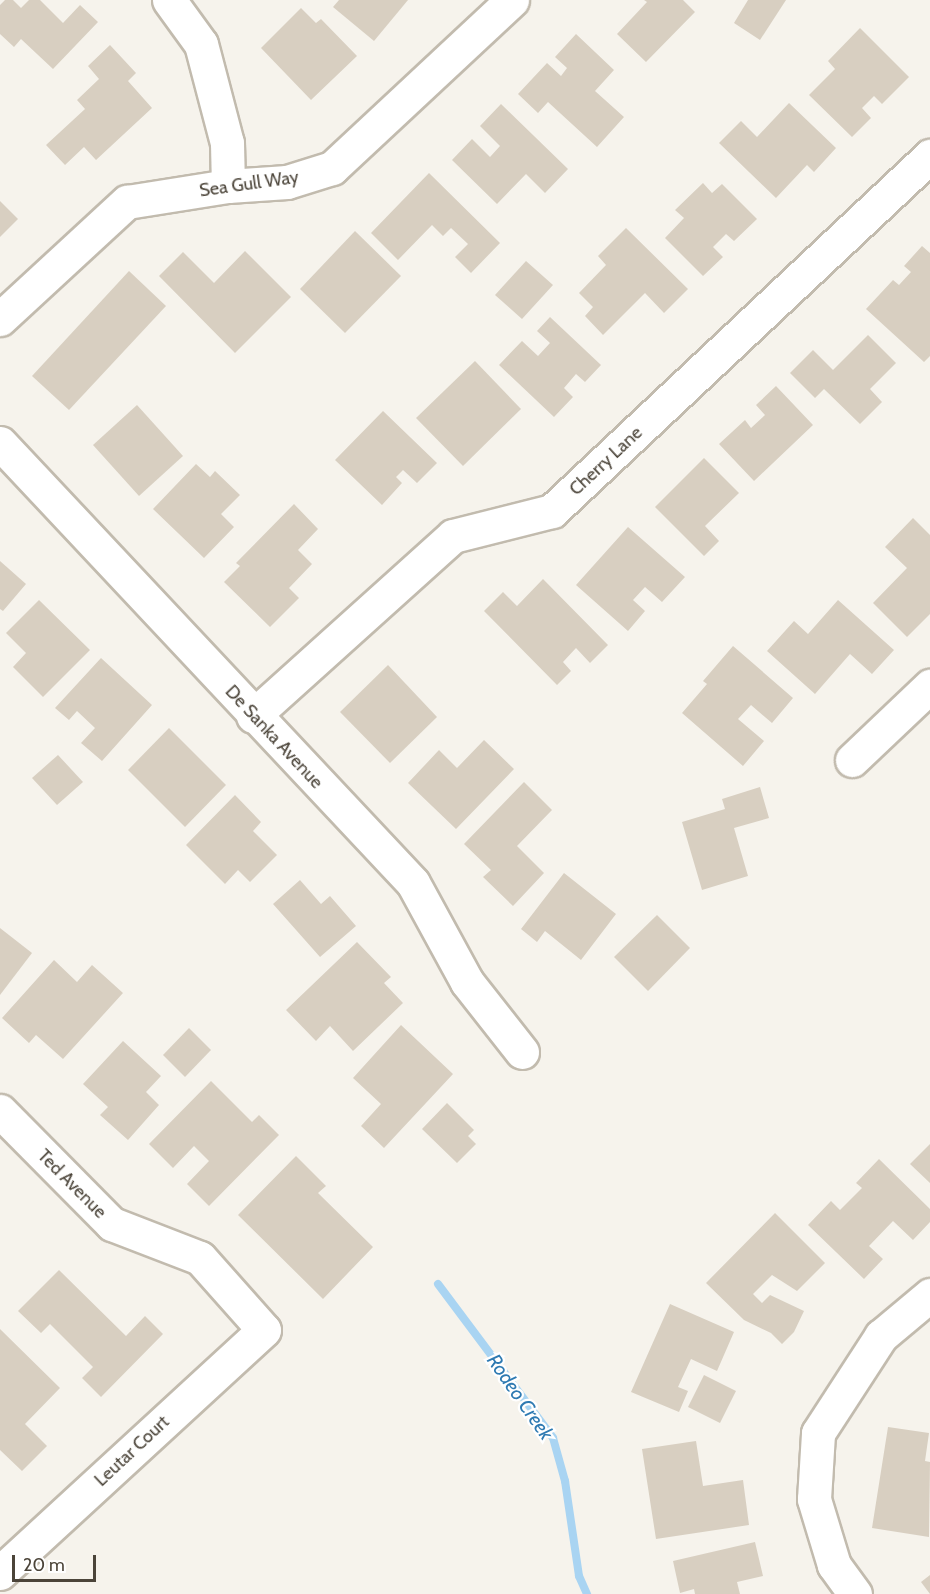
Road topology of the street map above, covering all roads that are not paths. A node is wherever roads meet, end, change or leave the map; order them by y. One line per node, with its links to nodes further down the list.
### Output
1 (169, 0): 4 (street)
2 (512, 0): 4 (street, Sea Gull Way)
3 (930, 156): 8 (street, Cherry Lane)
4 (228, 186): 5 (street, Sea Gull Way)
5 (0, 319)
6 (0, 442): 8 (street, De Sanka Avenue)
7 (930, 686): 9 (street)
8 (253, 716): 10 (street, De Sanka Avenue)
9 (852, 760)
10 (522, 1052)
11 (0, 1111): 13 (street, Ted Avenue)
12 (930, 1295): 15 (street)
13 (264, 1330): 14 (street, Leutar Court)
14 (0, 1573)
15 (855, 1594)

